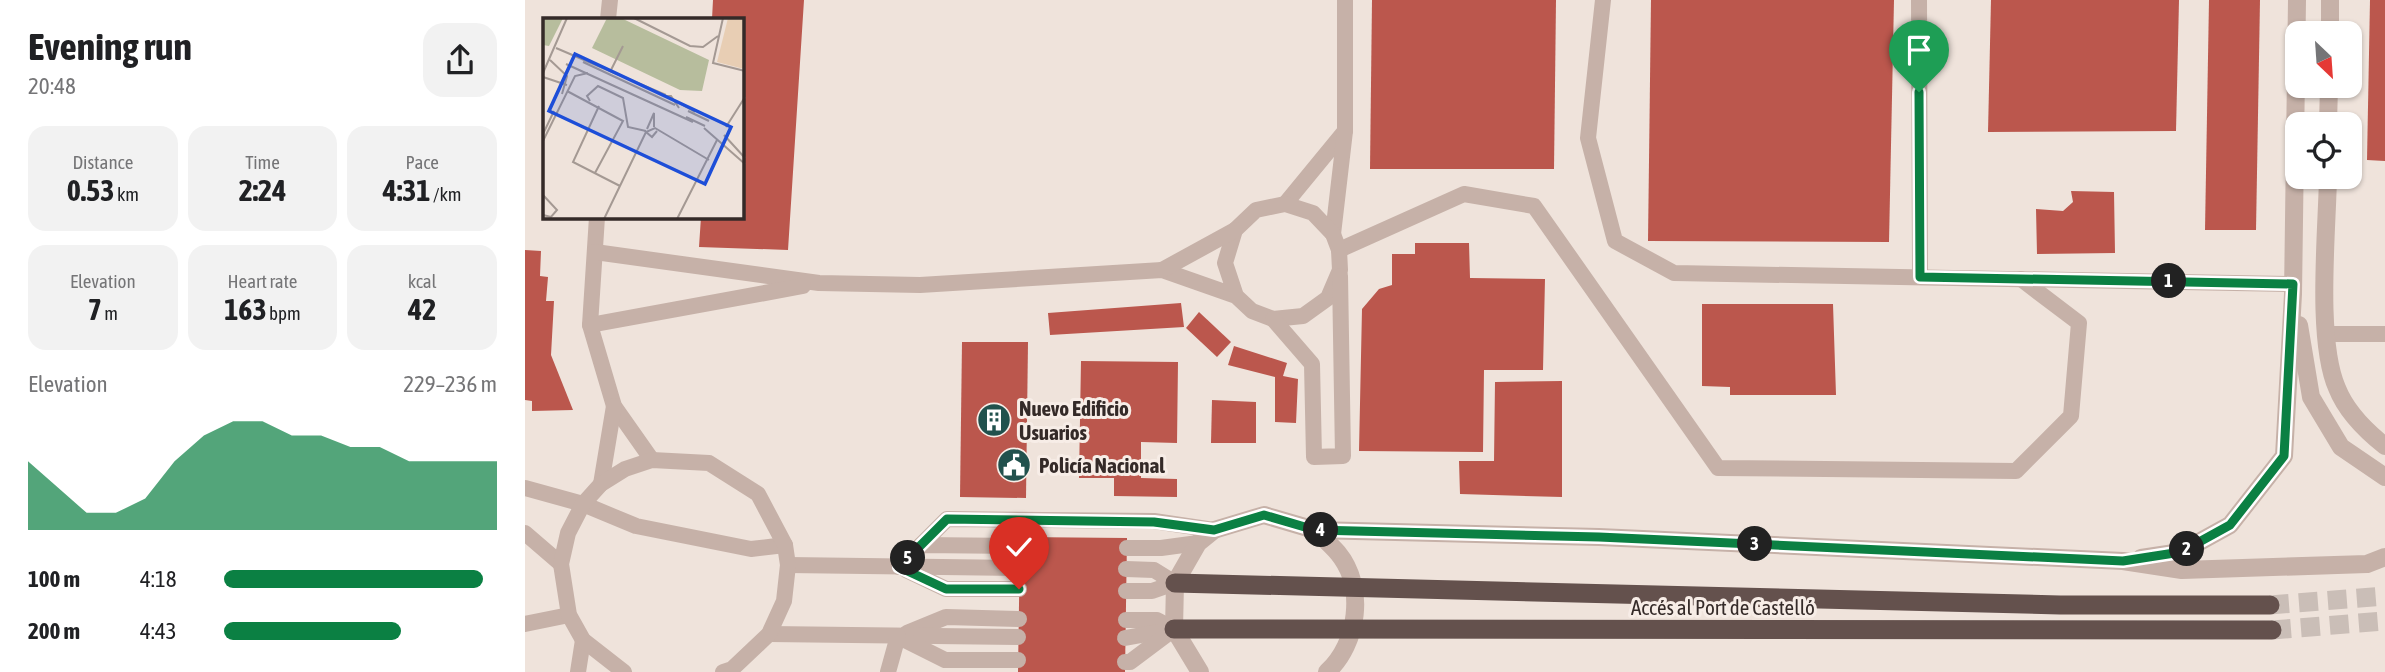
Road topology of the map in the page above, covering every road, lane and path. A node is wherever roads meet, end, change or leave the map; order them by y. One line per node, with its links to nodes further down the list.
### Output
1 (610, 0): 7 (lane)
2 (1345, 0): 9 (lane)
3 (1603, 0): 19 (lane)
4 (1919, 0): 19 (lane)
5 (2297, 0): 22 (street)
6 (2330, 0): 8 (street)
7 (608, 18)
8 (2330, 21)
9 (1345, 131): 11 (lane); 14 (lane)
10 (2327, 189): 26 (street)
11 (1285, 204): 13 (lane); 14 (lane)
12 (597, 219): 16 (lane)
13 (1235, 230): 17 (lane); 23 (lane)
14 (1333, 234): 15 (lane)
15 (1339, 250): 18 (lane); 20 (lane)
16 (595, 252): 21 (lane); 25 (lane)
17 (1162, 270): 21 (lane); 23 (lane)
18 (1340, 270): 24 (lane); 24 (lane)
19 (1920, 277): 20 (lane)
20 (2021, 279): 22 (lane)
21 (819, 283): 25 (lane)
22 (2293, 289): 31 (street); 44 (street)
23 (1235, 296): 24 (lane)
24 (1273, 319)
25 (590, 325): 28 (lane)
26 (2326, 334): 27 (lane); 29 (street)
27 (2385, 334)
28 (614, 406): 30 (lane); 32 (lane)
29 (2385, 446)
30 (652, 460): 32 (lane); 39 (lane)
31 (2385, 477)
32 (601, 484): 34 (lane)
33 (525, 488): 34 (lane)
34 (583, 504): 39 (lane); 45 (lane)
35 (1214, 530): 36 (street); 38 (street); 40 (lane)
36 (1315, 530): 44 (street); 51 (street)
37 (525, 533): 45 (lane)
38 (1198, 543): 42 (lane); 50 (street)
39 (785, 545): 46 (lane)
40 (921, 545): 41 (lane); 47 (lane)
41 (1020, 546)
42 (1127, 548)
43 (2385, 557): 44 (street)
44 (2123, 561)
45 (561, 564): 55 (lane)
46 (788, 565): 47 (lane); 62 (lane)
47 (899, 567): 48 (lane); 52 (lane)
48 (1019, 568)
49 (1126, 569): 50 (lane)
50 (1175, 583): 51 (highway, Accés al Port de Castelló); 53 (lane); 60 (street)
51 (1354, 587): 54 (highway, Accés al Port de Castelló); 59 (street)
52 (1019, 589)
53 (1126, 591)
54 (2270, 605)
55 (569, 615): 58 (lane); 66 (lane)
56 (1019, 618): 63 (lane)
57 (1126, 620): 60 (lane)
58 (525, 624)
59 (1354, 628): 60 (highway, Accés al Port de Castelló); 61 (highway, Accés al Port de Castelló); 76 (street)
60 (1174, 629): 65 (lane); 69 (lane); 75 (street)
61 (2272, 630)
62 (769, 634): 63 (lane); 72 (lane)
63 (898, 636): 64 (lane); 67 (lane); 73 (lane)
64 (1018, 637)
65 (1125, 638)
66 (583, 639): 70 (lane); 71 (lane)
67 (945, 660): 68 (lane); 74 (lane)
68 (1018, 660)
69 (1125, 662)
70 (578, 672)
71 (624, 672)
72 (723, 672)
73 (888, 672)
74 (972, 672)
75 (1201, 672)
76 (1327, 672)

